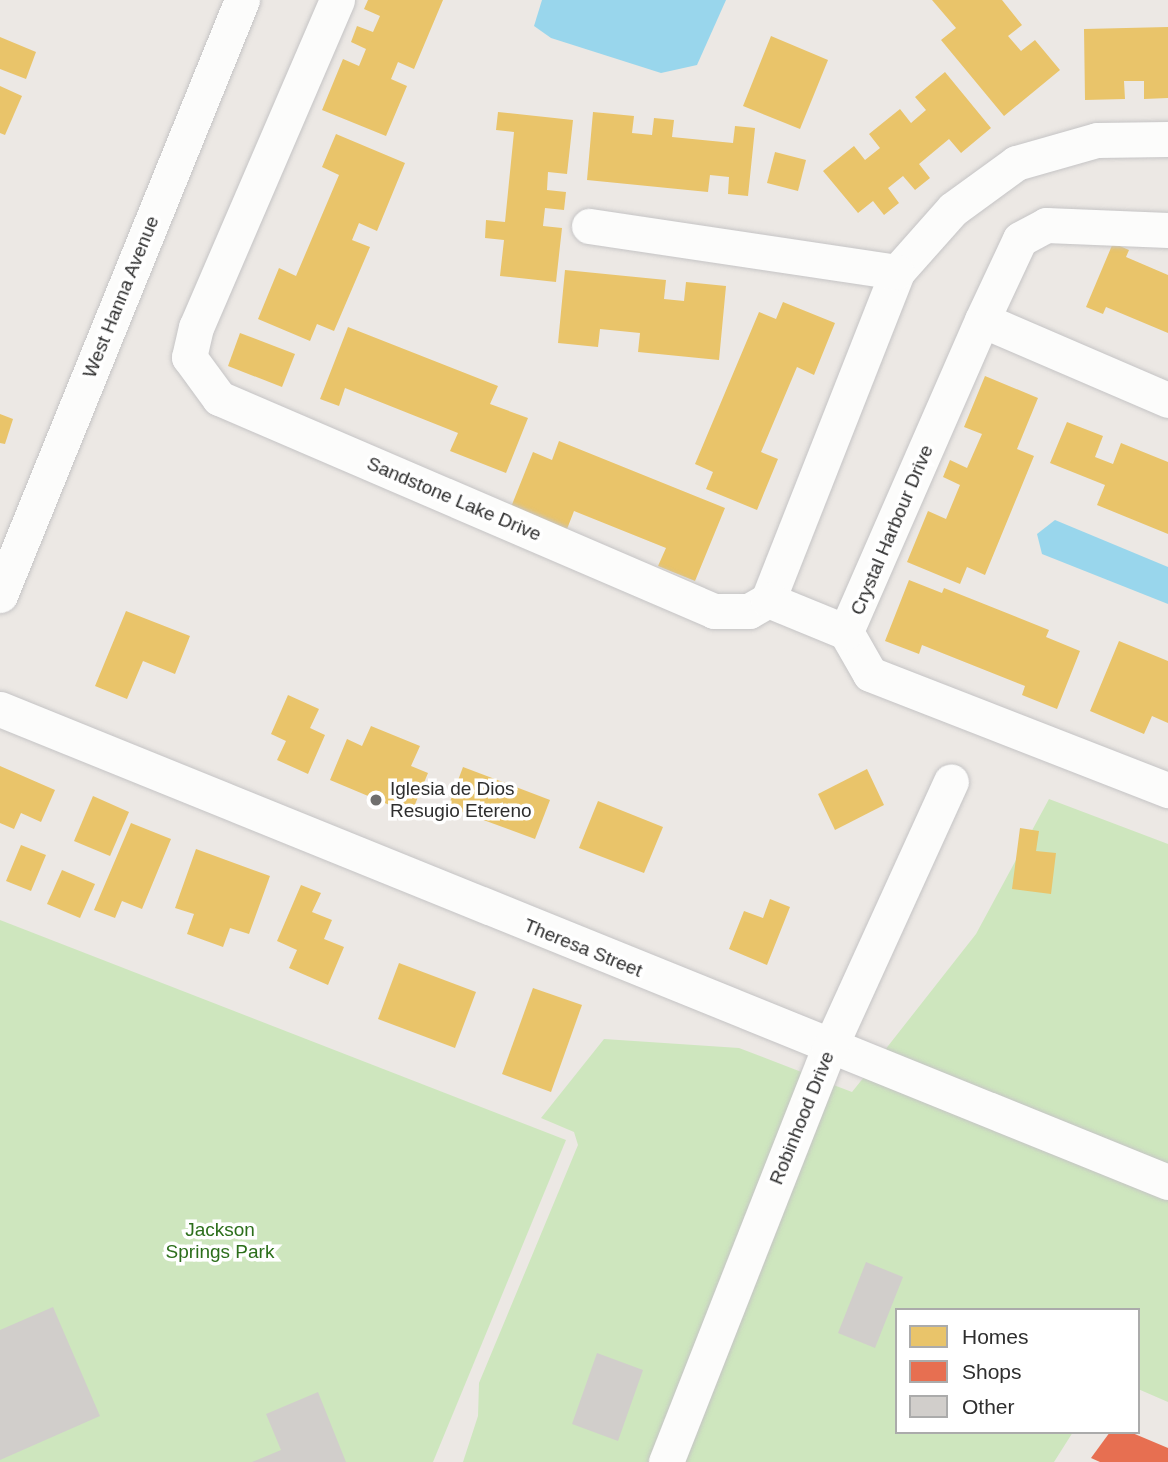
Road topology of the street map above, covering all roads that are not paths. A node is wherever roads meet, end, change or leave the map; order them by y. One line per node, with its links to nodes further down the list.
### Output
1 (242, 0): 9 (street, West Hanna Avenue)
2 (337, 0): 10 (street, Sandstone Lake Drive)
3 (1168, 139): 6 (street)
4 (589, 226): 6 (street)
5 (1168, 230): 7 (street, Crystal Harbour Drive)
6 (897, 272): 10 (street)
7 (982, 320): 8 (street); 11 (street, Crystal Harbour Drive)
8 (1168, 400)
9 (0, 595)
10 (768, 600): 11 (street)
11 (846, 632): 14 (street, Crystal Harbour Drive)
12 (0, 709): 15 (street, Theresa Street)
13 (951, 781): 15 (street, Robinhood Drive)
14 (1168, 790)
15 (829, 1048): 16 (street, Theresa Street); 17 (street, Robinhood Drive)
16 (1168, 1182)
17 (666, 1462)

